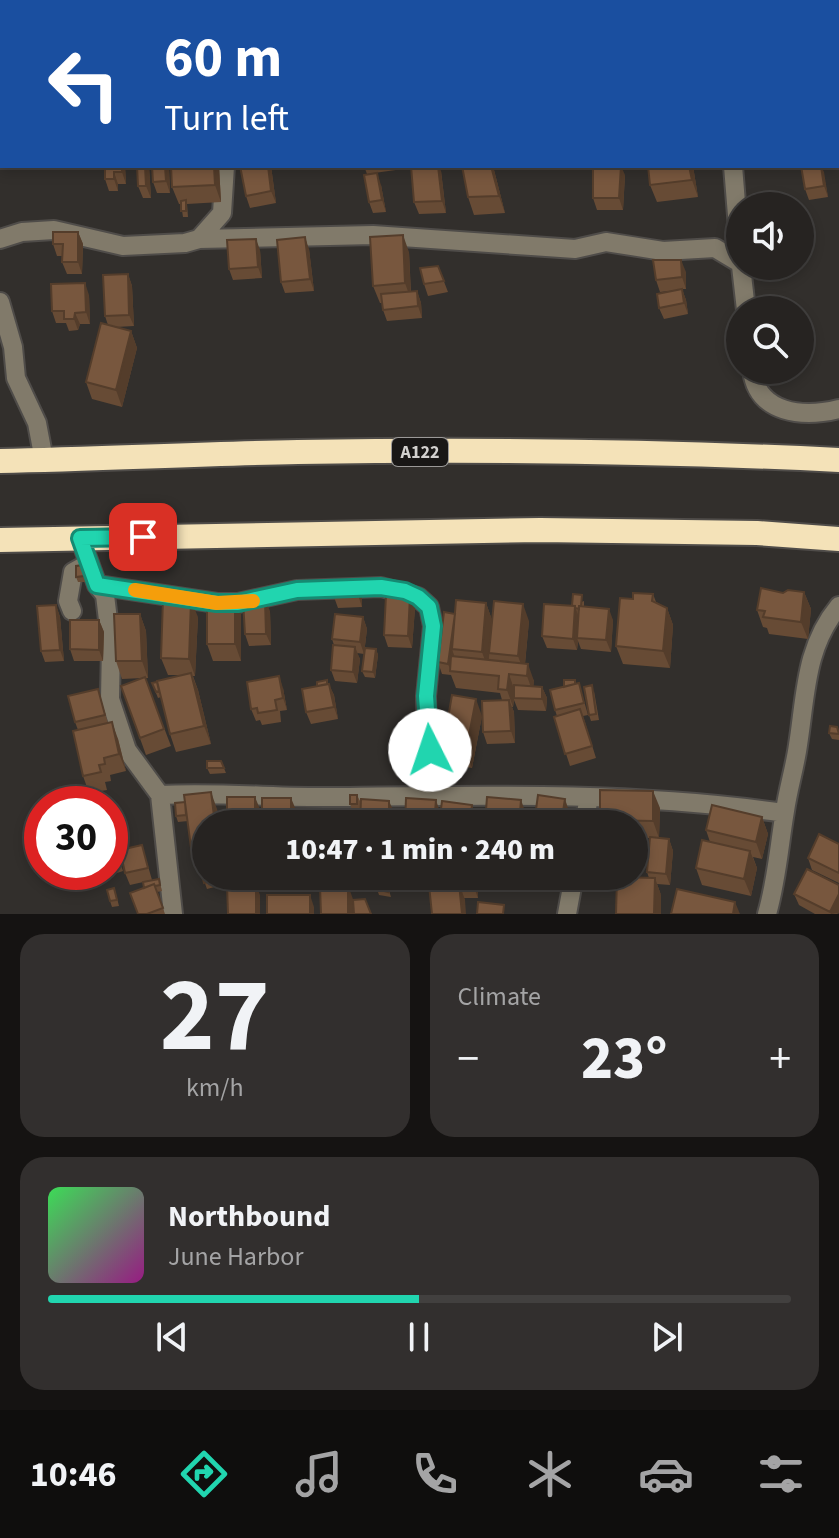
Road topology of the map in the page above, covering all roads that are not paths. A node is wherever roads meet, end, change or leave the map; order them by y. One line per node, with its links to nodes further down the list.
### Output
1 (225, 168): 5 (street)
2 (733, 168): 3 (street)
3 (735, 192)
4 (0, 239): 5 (street)
5 (199, 239): 6 (street)
6 (726, 255)
7 (0, 302): 10 (street)
8 (758, 384): 9 (street)
9 (839, 409)
10 (44, 460): 11 (highway, A122); 12 (highway, A122)
11 (839, 460)
12 (0, 461)
13 (80, 538): 14 (highway); 15 (highway); 16 (street)
14 (839, 539)
15 (0, 540)
16 (89, 563): 17 (street); 19 (street)
17 (97, 585): 20 (street); 21 (street)
18 (839, 606): 24 (street)
19 (72, 611)
20 (160, 795): 21 (street); 26 (street)
21 (428, 795): 22 (street)
22 (589, 797): 23 (street); 24 (street)
23 (587, 810)
24 (784, 813): 28 (street)
25 (571, 890): 27 (street)
26 (173, 914)
27 (567, 914)
28 (767, 914)

